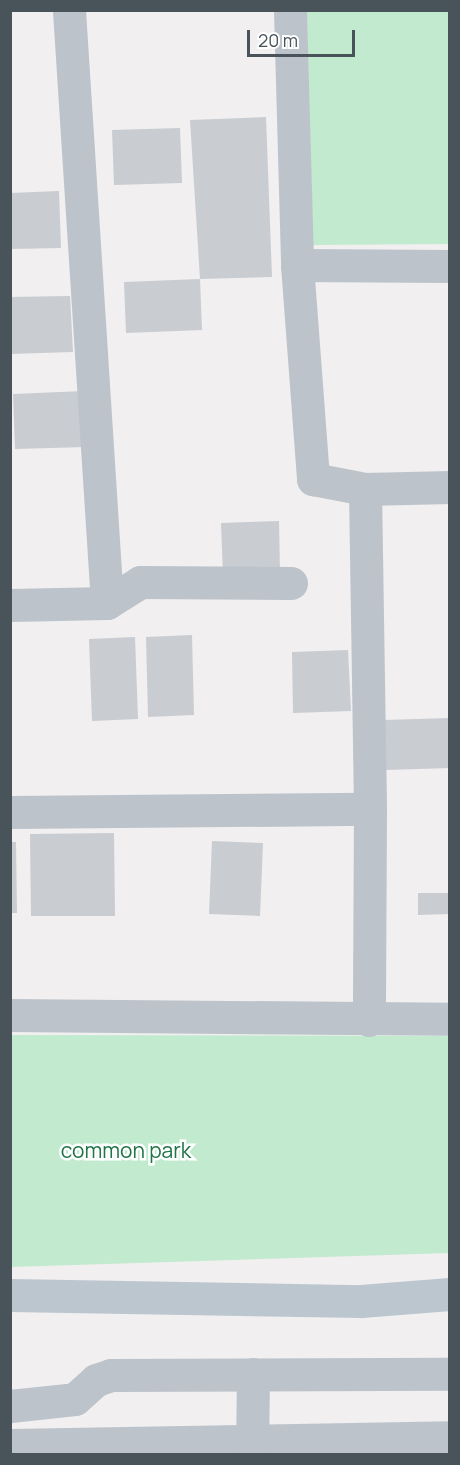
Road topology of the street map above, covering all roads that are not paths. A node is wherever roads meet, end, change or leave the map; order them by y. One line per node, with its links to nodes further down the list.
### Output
1 (69, 10): 8 (street)
2 (290, 10): 3 (street)
3 (297, 265): 4 (street); 6 (street)
4 (450, 266)
5 (450, 487): 6 (street)
6 (365, 489): 10 (street)
7 (291, 582): 8 (street)
8 (107, 603): 9 (street)
9 (10, 605)
10 (370, 809): 11 (street); 14 (street)
11 (10, 812)
12 (10, 1015): 14 (street)
13 (450, 1019): 14 (street)
14 (369, 1020)
15 (450, 1294): 16 (street)
16 (10, 1295)
17 (253, 1374): 18 (street); 19 (street); 22 (street)
18 (450, 1374)
19 (10, 1406)
20 (450, 1437): 22 (street)
21 (10, 1445): 22 (street)
22 (252, 1447)

